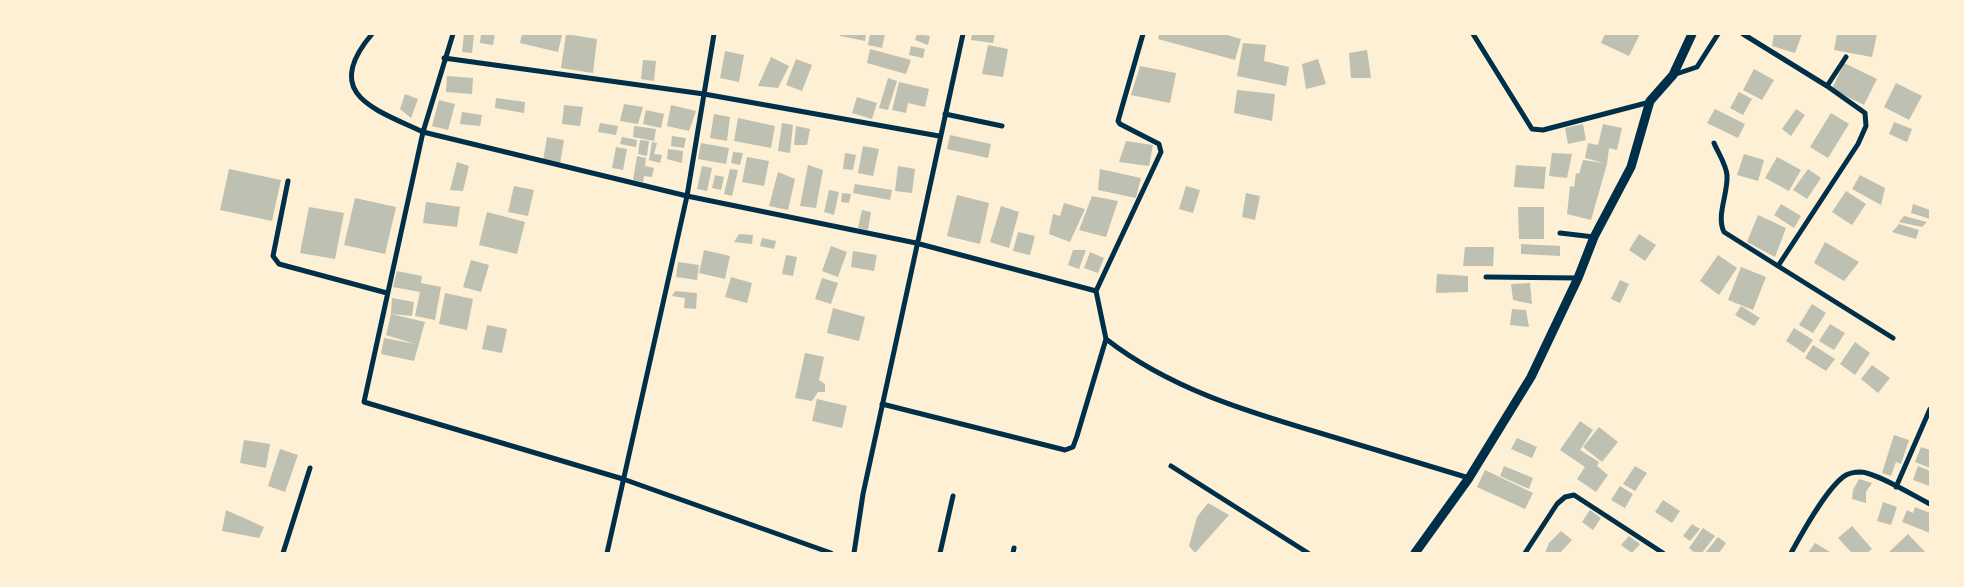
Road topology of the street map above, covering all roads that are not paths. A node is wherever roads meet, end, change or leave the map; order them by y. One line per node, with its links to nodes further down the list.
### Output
1 (372, 34): 18 (street)
2 (453, 34): 11 (street)
3 (714, 34): 14 (street)
4 (963, 34): 16 (street)
5 (1143, 34): 29 (street)
6 (1473, 34): 15 (street)
7 (1692, 34): 12 (street)
8 (1718, 34): 12 (street)
9 (1742, 34): 13 (street)
10 (1846, 57): 13 (street)
11 (444, 58): 14 (street); 18 (street)
12 (1673, 75): 15 (street)
13 (1827, 86): 26 (street)
14 (704, 94): 19 (street); 22 (street)
15 (1650, 101): 24 (street)
16 (945, 114): 17 (street); 19 (street)
17 (1002, 126)
18 (423, 132): 22 (street); 30 (street)
19 (939, 136): 25 (street)
20 (1714, 142): 26 (street)
21 (288, 181): 30 (street)
22 (687, 196): 25 (street); 38 (street)
23 (1560, 233): 24 (street)
24 (1594, 237): 28 (street)
25 (916, 242): 29 (street); 33 (street)
26 (1778, 266): 31 (street)
27 (1486, 277): 28 (street)
28 (1578, 278): 37 (street)
29 (1096, 291): 32 (street)
30 (387, 293): 38 (street)
31 (1893, 338)
32 (1106, 340): 33 (street); 37 (street)
33 (882, 404): 45 (street)
34 (1930, 409): 39 (street)
35 (1171, 466): 47 (street)
36 (310, 468): 42 (street)
37 (1469, 478): 48 (street)
38 (623, 479): 43 (street); 44 (street)
39 (1896, 487): 41 (street); 51 (street)
40 (954, 496): 46 (street)
41 (1930, 504)
42 (283, 553)
43 (607, 553)
44 (831, 553)
45 (854, 553)
46 (940, 553)
47 (1308, 553)
48 (1415, 553)
49 (1525, 553): 50 (street)
50 (1664, 553)
51 (1791, 553)

